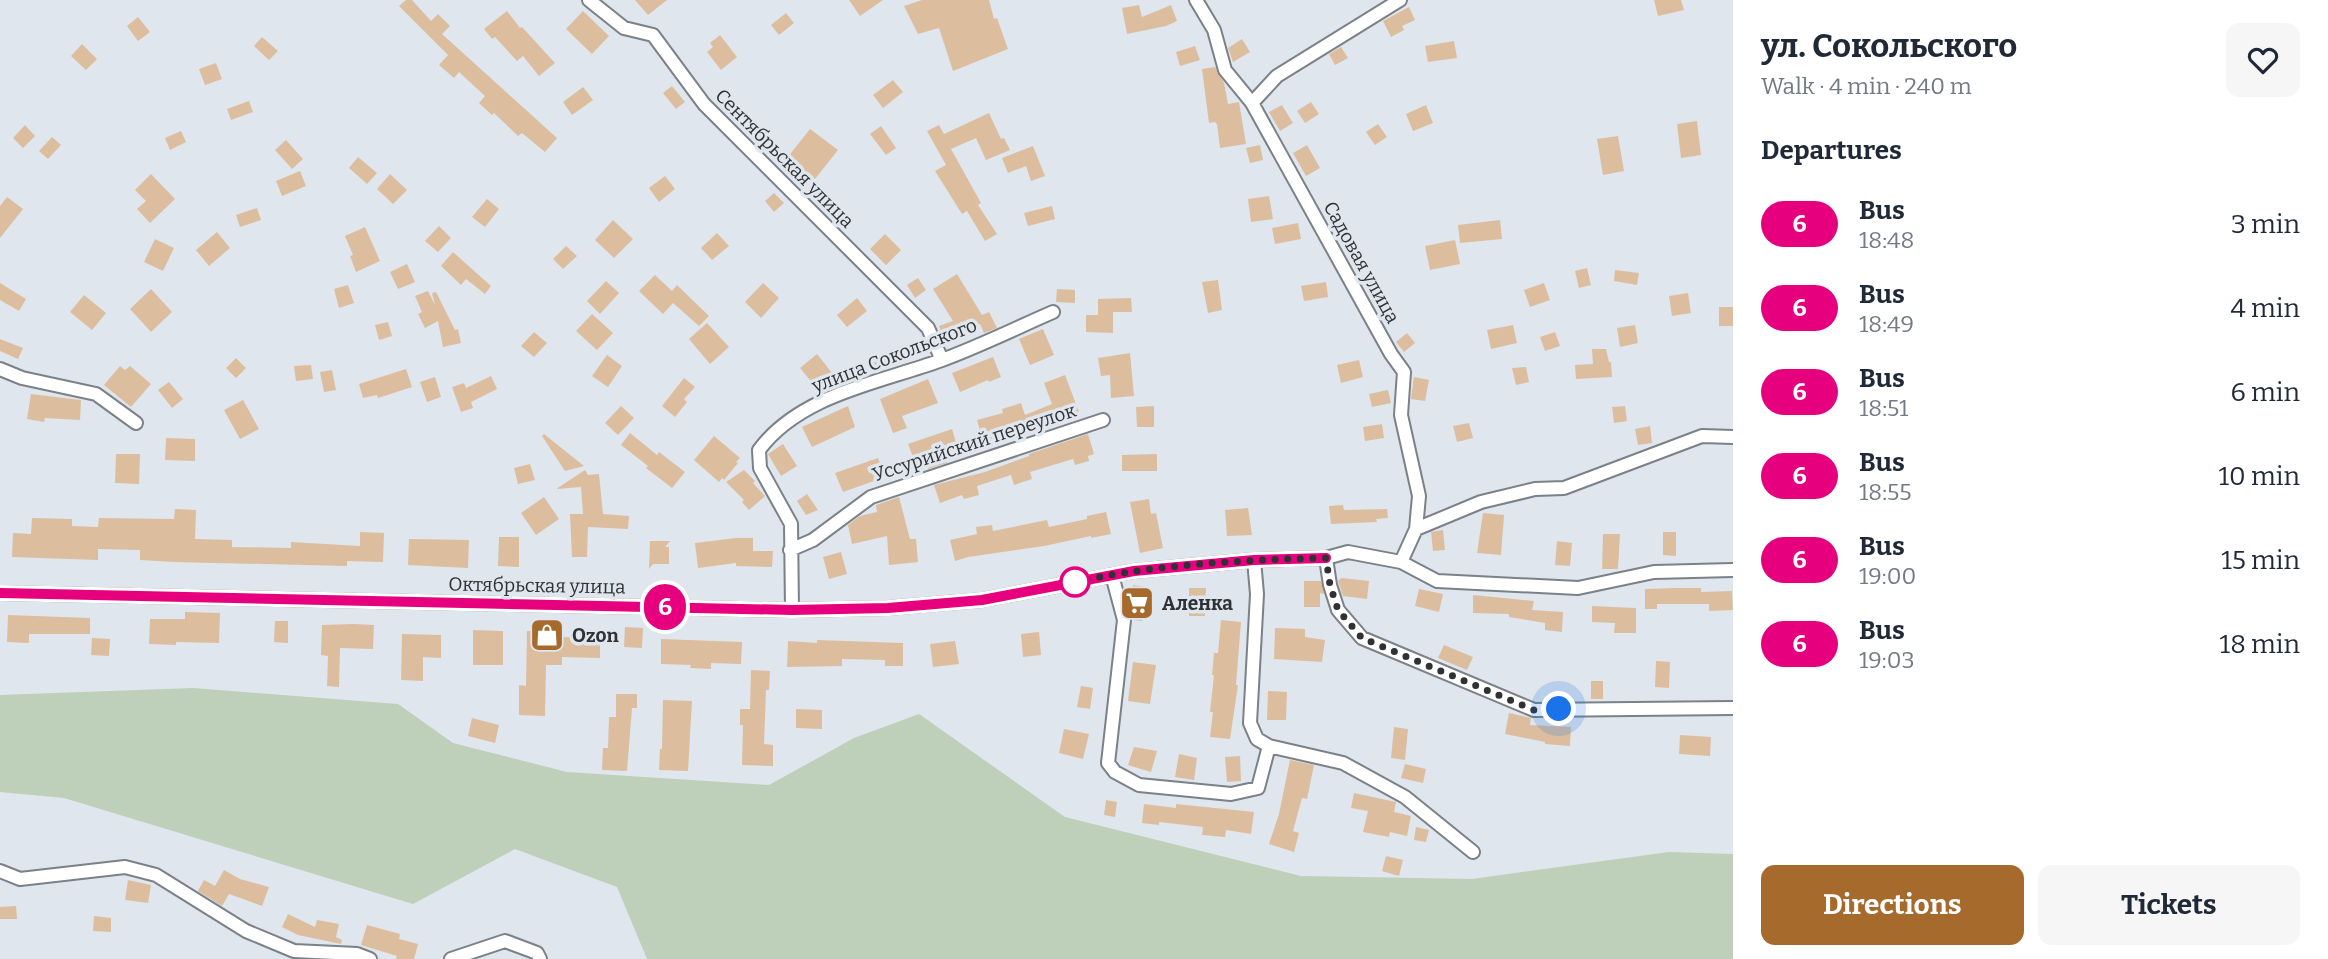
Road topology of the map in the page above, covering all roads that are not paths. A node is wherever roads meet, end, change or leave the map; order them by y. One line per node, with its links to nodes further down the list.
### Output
1 (589, 0): 6 (street, Сентябрьская улица)
2 (1196, 0): 4 (street, Садовая улица)
3 (1400, 0): 4 (street)
4 (1252, 103): 11 (street, Садовая улица)
5 (1054, 312): 6 (street, улица Сокольского)
6 (942, 360): 12 (street, улица Сокольского)
7 (0, 369): 9 (street)
8 (1102, 419): 12 (street, Уссурийский переулок)
9 (136, 424)
10 (1733, 437): 11 (street)
11 (1416, 529): 15 (street, Садовая улица)
12 (790, 550): 19 (street, улица Сокольского)
13 (1326, 558): 14 (street, Октябрьская улица); 15 (street, Октябрьская улица); 20 (street)
14 (1254, 560): 17 (street, Октябрьская улица); 21 (street)
15 (1401, 562): 16 (street, Октябрьская улица)
16 (1733, 570)
17 (1112, 575): 19 (street, Октябрьская улица); 21 (street)
18 (0, 593): 19 (street, Октябрьская улица)
19 (792, 610)
20 (1733, 708)
21 (1269, 747): 22 (street)
22 (1473, 852)
23 (0, 871): 24 (street)
24 (370, 959)
25 (451, 959): 26 (street)
26 (540, 959)

